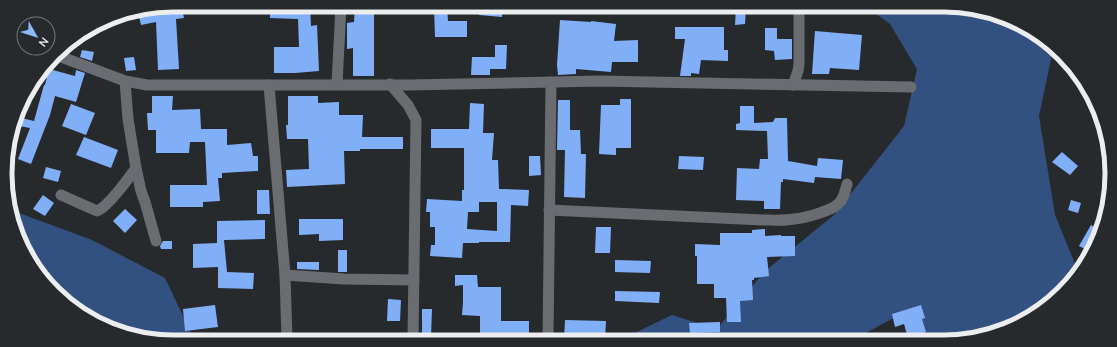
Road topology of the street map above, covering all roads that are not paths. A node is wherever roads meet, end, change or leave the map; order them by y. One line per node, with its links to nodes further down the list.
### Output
1 (341, 12): 6 (street)
2 (799, 12): 9 (street)
3 (61, 57): 4 (street)
4 (125, 81): 8 (street); 11 (street)
5 (551, 82): 7 (street); 9 (street); 14 (street)
6 (337, 84): 7 (street); 8 (street)
7 (390, 84): 17 (street)
8 (269, 85): 16 (street)
9 (793, 85): 10 (street)
10 (911, 87)
11 (136, 168): 13 (street); 15 (street)
12 (847, 184): 14 (street)
13 (61, 195)
14 (549, 210): 20 (street)
15 (156, 241)
16 (285, 275): 17 (street); 18 (street)
17 (414, 280): 19 (street)
18 (287, 335)
19 (414, 335)
20 (548, 335)

